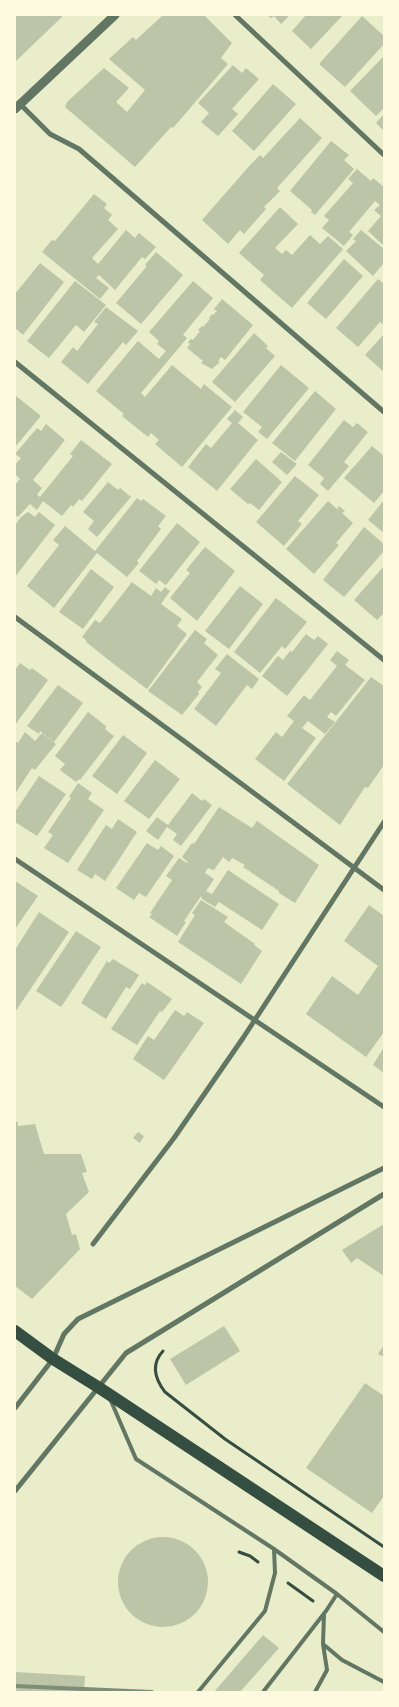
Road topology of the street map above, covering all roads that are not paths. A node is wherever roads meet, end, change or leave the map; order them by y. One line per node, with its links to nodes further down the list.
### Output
1 (115, 15): 3 (street)
2 (236, 15): 4 (street)
3 (18, 106): 6 (street)
4 (384, 155)
5 (15, 362): 8 (street)
6 (384, 412)
7 (15, 617): 11 (street)
8 (384, 660)
9 (384, 822): 11 (street)
10 (15, 860): 13 (street)
11 (354, 868): 12 (street); 13 (street)
12 (384, 890)
13 (254, 1020): 14 (street); 17 (street)
14 (384, 1107)
15 (384, 1168): 19 (street)
16 (384, 1194): 20 (street)
17 (93, 1244)
18 (15, 1331): 19 (main road)
19 (53, 1359): 20 (main road); 21 (street)
20 (103, 1390): 22 (street); 23 (lane); 24 (main road)
21 (15, 1408)
22 (15, 1491)
23 (274, 1549): 25 (lane); 30 (lane)
24 (384, 1576)
25 (337, 1594): 26 (lane); 27 (lane)
26 (324, 1614): 28 (lane); 31 (lane)
27 (384, 1632)
28 (323, 1644): 29 (lane); 32 (lane)
29 (384, 1682)
30 (198, 1692)
31 (263, 1692)
32 (315, 1692)

